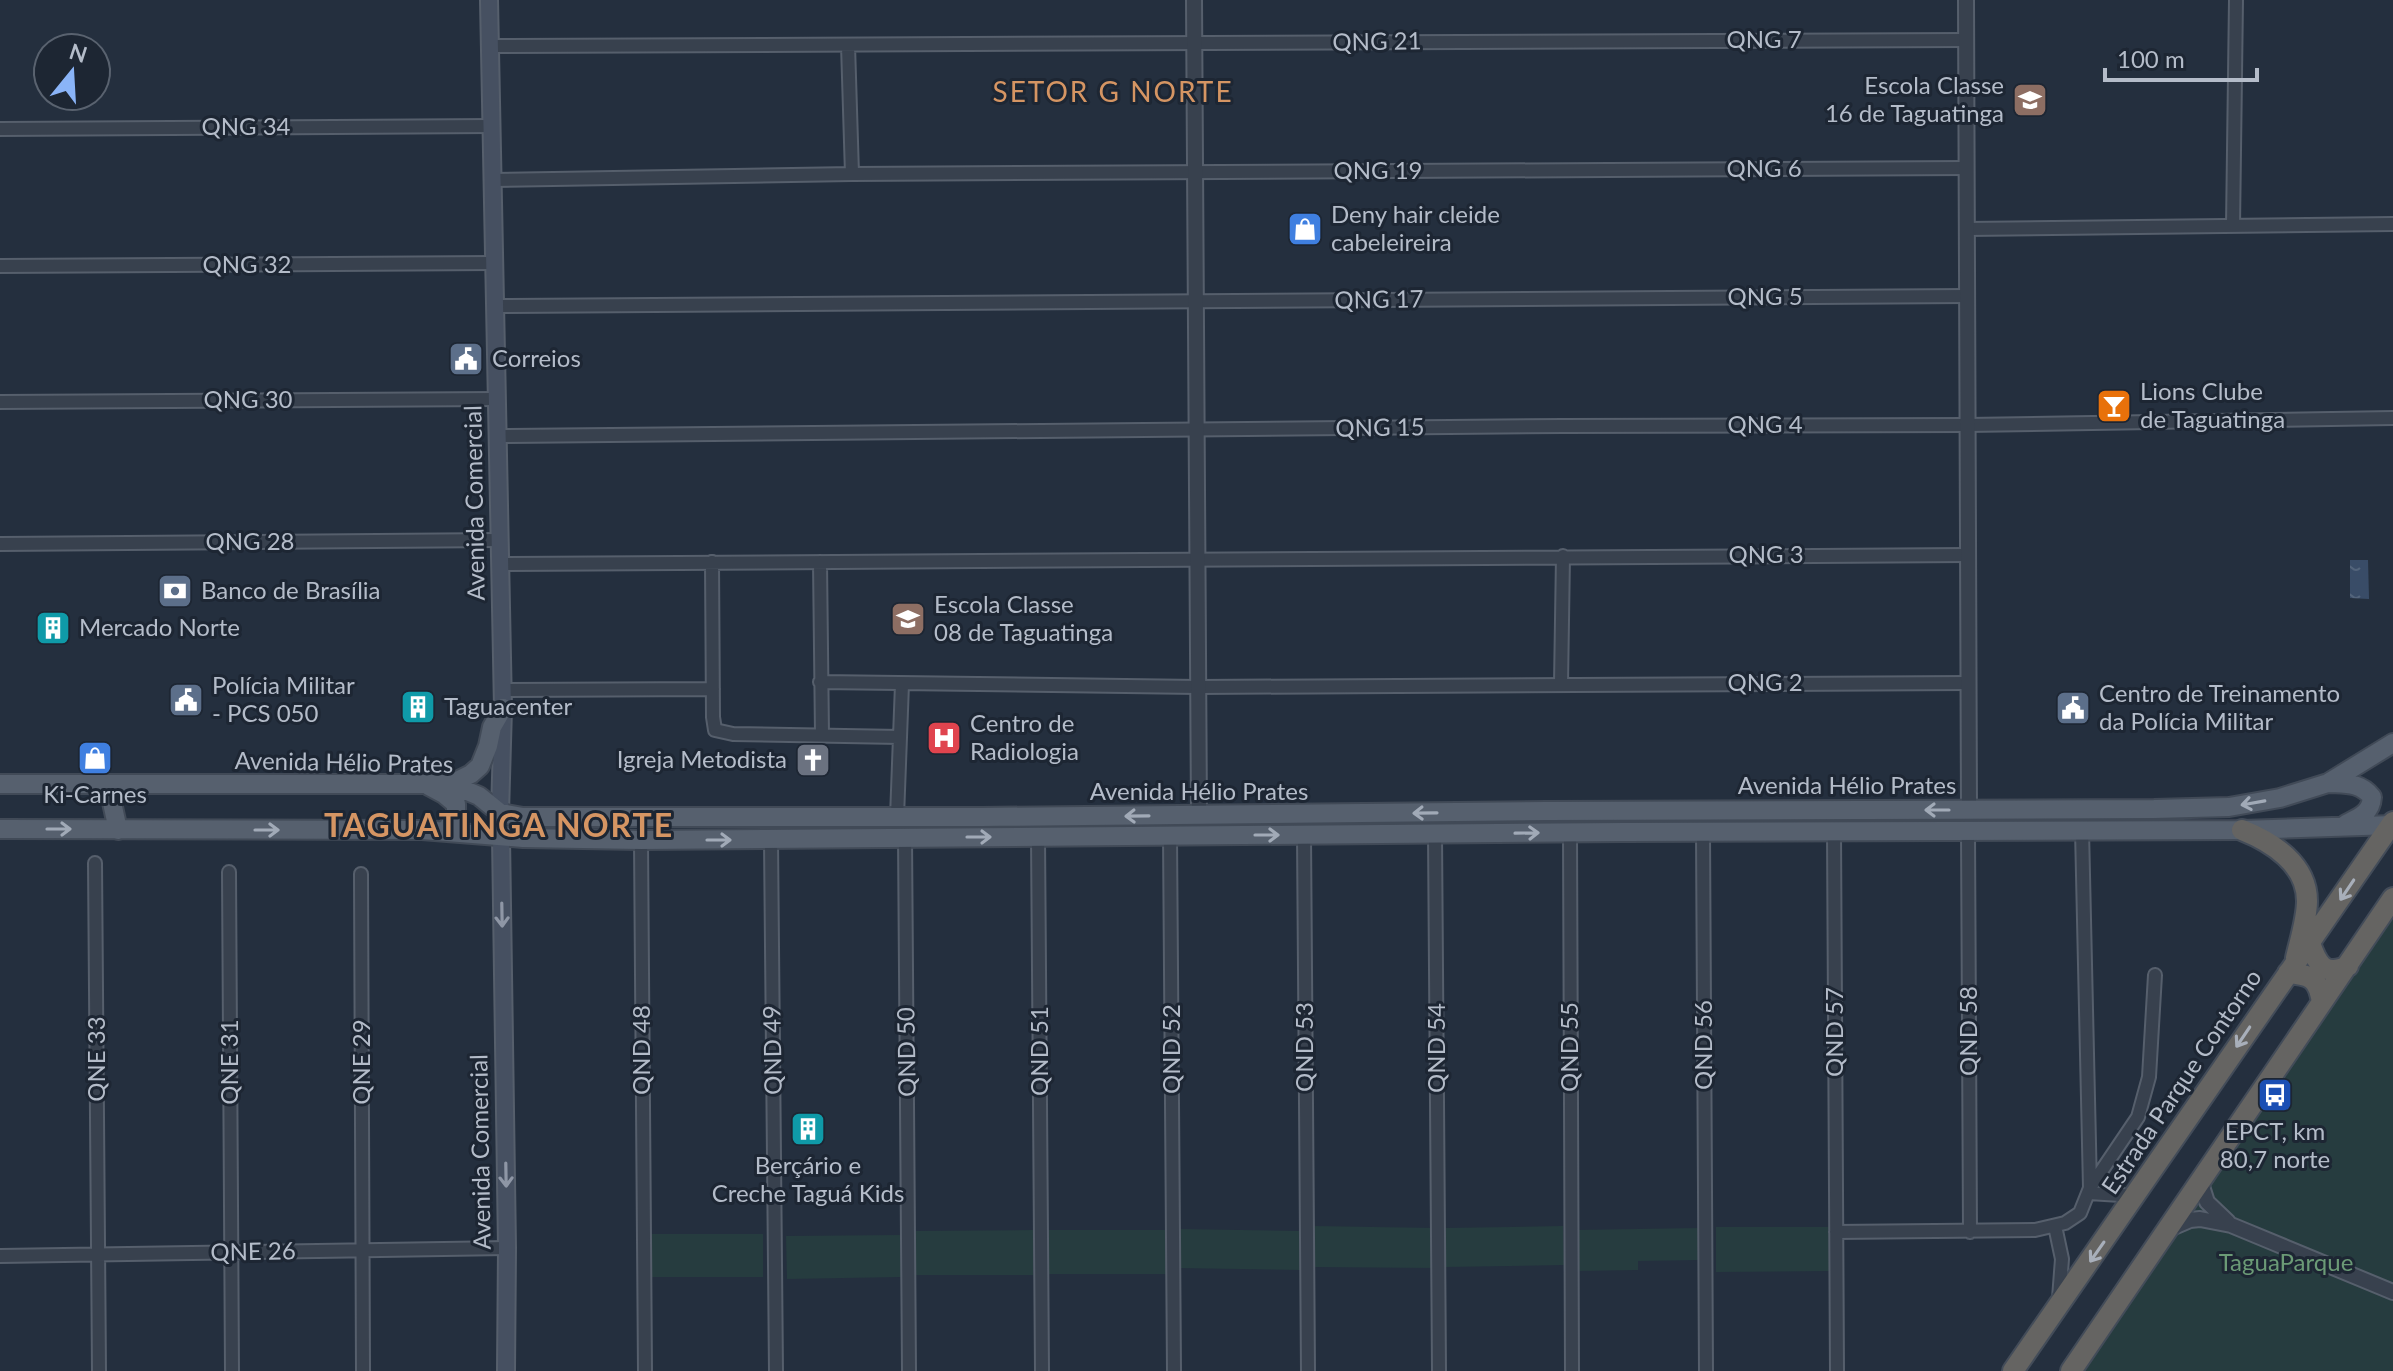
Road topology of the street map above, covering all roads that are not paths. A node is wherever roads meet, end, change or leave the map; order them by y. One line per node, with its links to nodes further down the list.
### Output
1 (489, 0): 9 (main road, Avenida Comercial)
2 (1194, 0): 7 (street)
3 (1966, 0): 6 (street)
4 (2236, 0): 18 (street)
5 (1560, 39): 6 (street, QNG 7); 7 (street, QNG 21)
6 (1967, 40): 12 (street)
7 (1194, 44): 8 (street, QNG 21); 14 (street)
8 (848, 45): 9 (street, QNG 21); 15 (street)
9 (490, 46): 10 (main road, Avenida Comercial)
10 (492, 126): 11 (street, QNG 34); 16 (main road, Avenida Comercial)
11 (0, 129)
12 (1967, 168): 13 (street, QNG 6); 19 (street)
13 (1560, 170): 14 (street, QNG 19)
14 (1195, 172): 15 (street, QNG 19); 24 (street)
15 (852, 174): 16 (street, QNG 19)
16 (493, 180): 20 (main road, Avenida Comercial)
17 (2393, 224): 18 (street)
18 (2233, 226): 19 (street)
19 (1967, 229): 22 (street)
20 (494, 263): 21 (street, QNG 32); 25 (main road, Avenida Comercial)
21 (0, 266)
22 (1967, 296): 23 (street, QNG 5); 29 (street)
23 (1562, 298): 24 (street, QNG 17)
24 (1195, 302): 25 (street, QNG 17); 31 (street)
25 (495, 306): 26 (main road, Avenida Comercial)
26 (497, 399): 27 (street, QNG 30); 32 (main road, Avenida Comercial)
27 (0, 402)
28 (2393, 418): 29 (street, QNG 4)
29 (1968, 425): 30 (street, QNG 4); 35 (street)
30 (1563, 426): 31 (street, QNG 15)
31 (1196, 430): 32 (street, QNG 15); 37 (street)
32 (498, 436): 33 (main road, Avenida Comercial)
33 (500, 540): 34 (street, QNG 28); 40 (main road, Avenida Comercial)
34 (0, 544)
35 (1968, 555): 36 (street, QNG 3); 42 (street)
36 (1563, 556): 37 (street, QNG 3); 44 (street)
37 (1197, 560): 39 (street, QNG 3); 45 (street)
38 (712, 562): 39 (street, QNG 3); 40 (street, QNG 3); 46 (street)
39 (820, 562): 41 (street)
40 (500, 564): 47 (main road, Avenida Comercial)
41 (820, 682): 43 (street, QNG 2); 48 (street)
42 (1969, 683): 44 (street, QNG 2); 56 (street)
43 (902, 684): 45 (street, QNG 2); 49 (street)
44 (1561, 684): 45 (street, QNG 2)
45 (1198, 687): 59 (street)
46 (713, 689): 47 (street); 48 (street)
47 (503, 699): 55 (main road); 58 (main road, Avenida Comercial)
48 (822, 735): 49 (street)
49 (900, 737): 61 (street)
50 (2393, 743): 51 (main road, Avenida Hélio Prates)
51 (2328, 783): 56 (main road, Avenida Hélio Prates, one-way to 56); 64 (main road)
52 (0, 784): 53 (main road, Avenida Hélio Prates)
53 (108, 784): 54 (main road, Avenida Hélio Prates); 66 (main road)
54 (425, 784): 55 (main road, Avenida Hélio Prates); 63 (main road)
55 (451, 784): 58 (main road, Avenida Hélio Prates)
56 (1969, 810): 57 (main road, Avenida Hélio Prates, one-way to 57)
57 (1712, 811): 60 (main road, Avenida Hélio Prates, one-way to 60); 73 (main road)
58 (500, 813): 61 (main road, Avenida Hélio Prates); 63 (main road)
59 (1199, 815): 60 (main road, Avenida Hélio Prates); 61 (main road, Avenida Hélio Prates, one-way to 61)
60 (1245, 816): 76 (main road)
61 (897, 817): 81 (main road)
62 (2392, 824): 64 (main road, Avenida Hélio Prates); 88 (highway, Estrada Parque Contorno, one-way to 88)
63 (449, 826): 67 (main road)
64 (2340, 827): 69 (main road, Avenida Hélio Prates)
65 (0, 829): 66 (main road, Avenida Hélio Prates, one-way to 66)
66 (118, 830): 67 (main road, Avenida Hélio Prates, one-way to 67)
67 (422, 830): 79 (main road, Avenida Hélio Prates)
68 (2082, 830): 69 (main road, Avenida Hélio Prates); 71 (main road, Avenida Hélio Prates); 94 (street)
69 (2242, 830): 90 (highway)
70 (1834, 831): 71 (main road, Avenida Hélio Prates); 74 (main road, Avenida Hélio Prates); 99 (street, QND 57)
71 (1968, 831): 100 (street, QND 58)
72 (1570, 832): 73 (main road, Avenida Hélio Prates); 75 (main road, Avenida Hélio Prates, one-way to 72); 119 (street, QND 55)
73 (1625, 832): 74 (main road, Avenida Hélio Prates)
74 (1703, 832): 120 (street, QND 56)
75 (1435, 834): 77 (main road, Avenida Hélio Prates); 118 (street, QND 54)
76 (1170, 835): 77 (main road, Avenida Hélio Prates, one-way to 77); 78 (main road, Avenida Hélio Prates); 116 (street, QND 52)
77 (1304, 835): 117 (street, QND 53)
78 (1038, 836): 80 (main road, Avenida Hélio Prates, one-way to 78); 115 (street, QND 51)
79 (501, 837): 82 (main road, Avenida Hélio Prates); 101 (main road, Avenida Comercial, one-way to 101)
80 (905, 837): 81 (main road, Avenida Hélio Prates); 114 (street, QND 50)
81 (837, 839): 83 (main road, Avenida Hélio Prates)
82 (641, 840): 83 (main road, Avenida Hélio Prates, one-way to 83); 112 (street, QND 48)
83 (771, 840): 113 (street, QND 49)
84 (95, 863): 104 (street, QNE 33)
85 (229, 872): 103 (street, QNE 31)
86 (361, 874): 102 (street, QNE 29)
87 (2393, 898): 89 (highway)
88 (2310, 943): 89 (highway); 90 (highway, Estrada Parque Contorno)
89 (2348, 966): 92 (highway)
90 (2291, 968): 92 (highway); 95 (highway, Estrada Parque Contorno, one-way to 95)
91 (2155, 975): 94 (street)
92 (2322, 1002): 93 (highway)
93 (2200, 1180): 96 (street); 98 (highway)
94 (2089, 1191): 95 (street); 97 (street)
95 (2136, 1196): 107 (highway, Estrada Parque Contorno, one-way to 107)
96 (2231, 1225): 98 (street); 106 (street)
97 (2055, 1226): 100 (street); 107 (street)
98 (2168, 1229): 123 (highway)
99 (1836, 1232): 100 (street); 121 (street, QND 57)
100 (1970, 1232)
101 (507, 1248): 102 (street, QNE 26); 111 (main road, Avenida Comercial)
102 (362, 1250): 103 (street, QNE 26); 110 (street, QNE 29)
103 (231, 1252): 104 (street, QNE 26); 109 (street, QNE 31)
104 (98, 1254): 105 (street, QNE 26); 108 (street, QNE 33)
105 (0, 1256)
106 (2393, 1292)
107 (2057, 1308): 122 (highway, Estrada Parque Contorno)
108 (99, 1371)
109 (232, 1371)
110 (363, 1371)
111 (506, 1371)
112 (645, 1371)
113 (776, 1371)
114 (909, 1371)
115 (1042, 1371)
116 (1174, 1371)
117 (1308, 1371)
118 (1439, 1371)
119 (1572, 1371)
120 (1706, 1371)
121 (1837, 1371)
122 (2013, 1371)
123 (2071, 1371)

